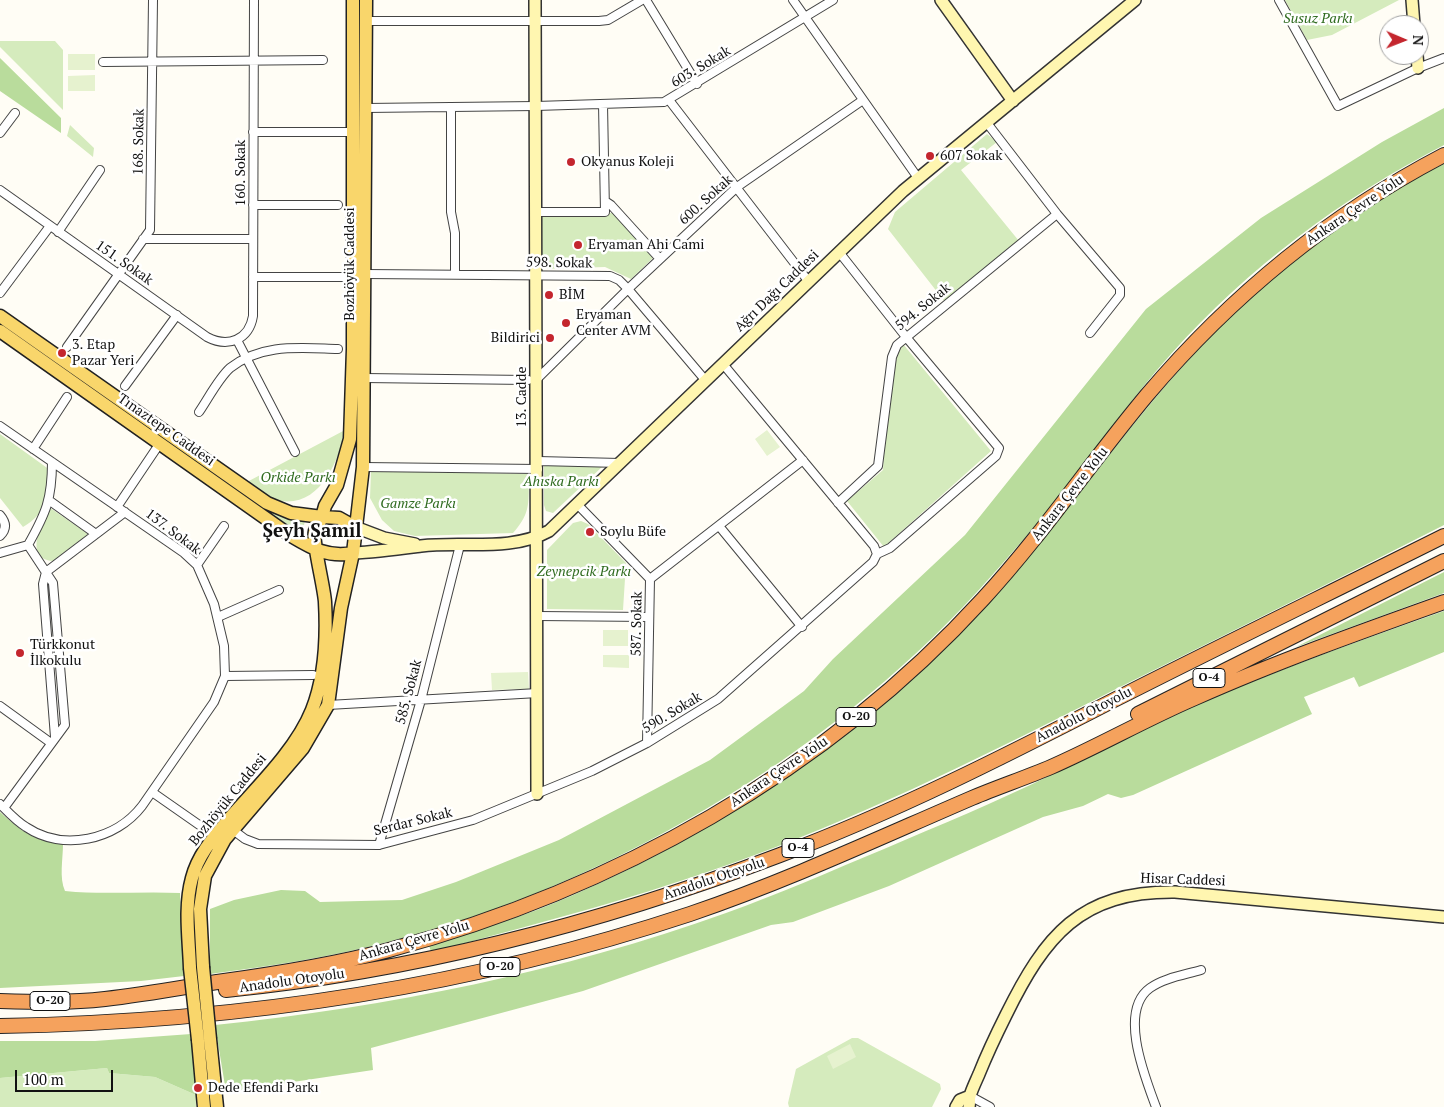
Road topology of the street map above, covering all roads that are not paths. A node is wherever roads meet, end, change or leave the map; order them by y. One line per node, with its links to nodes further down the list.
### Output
1 (153, 0): 22 (street, 168. Sokak)
2 (254, 0): 19 (street, 160. Sokak)
3 (353, 0): 36 (main road, Bozhöyük Caddesi)
4 (366, 0): 16 (main road, Bozhöyük Caddesi)
5 (536, 0): 17 (street, 13. Cadde)
6 (642, 0): 17 (street)
7 (646, 0): 25 (street)
8 (793, 0): 15 (street)
9 (834, 0): 15 (street, 603. Sokak)
10 (941, 0): 28 (street)
11 (1135, 0): 28 (street, Ağrı Dağı Caddesi)
12 (1279, 0): 24 (street)
13 (1412, 0): 14 (street)
14 (1413, 15)
15 (805, 18): 25 (street, 603. Sokak); 27 (street)
16 (366, 21): 17 (street); 32 (main road, Bozhöyük Caddesi)
17 (536, 21): 30 (street, 13. Cadde)
18 (1444, 58): 24 (street)
19 (254, 60): 20 (street); 22 (street); 35 (street, 160. Sokak)
20 (323, 60)
21 (103, 62): 22 (street)
22 (152, 62): 50 (street, 168. Sokak)
23 (1418, 65): 24 (street)
24 (1418, 68)
25 (696, 84): 26 (street, 603. Sokak)
26 (669, 100): 29 (street, 603. Sokak); 41 (street)
27 (863, 100): 40 (street); 41 (street, 600. Sokak)
28 (1013, 101): 34 (street, Ağrı Dağı Caddesi)
29 (604, 104): 30 (street, 603. Sokak); 43 (street)
30 (536, 106): 31 (street, 603. Sokak); 46 (street, 13. Cadde)
31 (451, 107): 32 (street, 603. Sokak); 55 (street)
32 (366, 108): 56 (main road, Bozhöyük Caddesi)
33 (15, 113): 37 (street)
34 (987, 123): 40 (street, Ağrı Dağı Caddesi); 47 (street)
35 (253, 132): 36 (street); 44 (street, 160. Sokak)
36 (353, 132): 56 (main road, Bozhöyük Caddesi)
37 (0, 133)
38 (1444, 155): 135 (highway, Ankara Çevre Yolu / O-20)
39 (100, 170): 49 (street)
40 (918, 178): 52 (street, Ağrı Dağı Caddesi)
41 (737, 187): 53 (street, 600. Sokak); 59 (street)
42 (0, 190): 48 (street, 151. Sokak)
43 (605, 202): 46 (street); 53 (street)
44 (253, 205): 45 (street); 51 (street, 160. Sokak)
45 (338, 205)
46 (536, 212): 57 (street, 13. Cadde)
47 (1057, 214): 65 (street); 66 (street, 594. Sokak)
48 (50, 226): 49 (street, 151. Sokak); 61 (street)
49 (58, 232): 54 (street, 151. Sokak)
50 (143, 239): 51 (street); 54 (street, 168. Sokak)
51 (253, 239): 58 (street, 160. Sokak)
52 (839, 252): 59 (street, Ağrı Dağı Caddesi); 66 (street)
53 (660, 259): 60 (street, 600. Sokak)
54 (119, 274): 62 (street, 151. Sokak); 68 (street, 168. Sokak)
55 (455, 274): 56 (street, 598. Sokak); 57 (street, 598. Sokak)
56 (359, 275): 58 (street, 598. Sokak); 72 (main road, Bozhöyük Caddesi); 93 (main road, Bozhöyük Caddesi)
57 (537, 275): 60 (street, 598. Sokak); 73 (street, 13. Cadde)
58 (253, 277): 67 (street, 160. Sokak)
59 (809, 282): 71 (street, Ağrı Dağı Caddesi)
60 (628, 289): 73 (street, 600. Sokak); 74 (street, 598. Sokak)
61 (0, 293)
62 (176, 315): 67 (street, 151. Sokak); 75 (street)
63 (0, 316): 93 (main road, Tınaztepe Caddesi)
64 (0, 331): 79 (main road, Tınaztepe Caddesi)
65 (1090, 333)
66 (906, 337): 88 (street, 594. Sokak); 107 (street, 590. Sokak)
67 (237, 340): 70 (street)
68 (67, 347)
69 (338, 349): 70 (street)
70 (246, 358): 77 (street); 81 (street)
71 (723, 364): 74 (street, Ağrı Dağı Caddesi); 82 (street)
72 (364, 378): 73 (street); 86 (main road, Bozhöyük Caddesi)
73 (533, 379): 85 (street, 13. Cadde)
74 (706, 381): 84 (street, Ağrı Dağı Caddesi)
75 (126, 386)
76 (67, 397): 80 (street)
77 (199, 412)
78 (0, 426): 80 (street, 137. Sokak)
79 (160, 443): 90 (street); 104 (main road, Tınaztepe Caddesi)
80 (33, 449): 83 (street, 137. Sokak)
81 (295, 452)
82 (803, 460): 88 (street); 95 (street)
83 (52, 462): 87 (street); 90 (street, 137. Sokak)
84 (620, 464): 85 (street); 89 (street, Ağrı Dağı Caddesi)
85 (538, 465): 86 (street); 100 (street, 13. Cadde)
86 (363, 467): 96 (main road, Bozhöyük Caddesi)
87 (50, 501): 97 (street); 101 (street)
88 (838, 503): 107 (street)
89 (578, 504): 100 (street, Ağrı Dağı Caddesi); 111 (street, 587. Sokak)
90 (117, 507): 91 (street, 137. Sokak)
91 (125, 512): 97 (street); 109 (street, 137. Sokak)
92 (0, 514): 98 (street)
93 (322, 517): 96 (main road); 104 (main road)
94 (224, 526): 109 (street)
95 (718, 526): 111 (street); 117 (street)
96 (355, 527): 103 (street, Ağrı Dağı Caddesi); 106 (main road)
97 (96, 534): 110 (street)
98 (0, 536)
99 (1444, 536): 135 (highway, Anadolu Otoyolu / O-4)
100 (538, 537): 102 (street, Ağrı Dağı Caddesi); 114 (street, 13. Cadde)
101 (28, 545): 105 (street); 110 (street)
102 (460, 545): 103 (street, Ağrı Dağı Caddesi); 121 (street, 585. Sokak)
103 (422, 546): 106 (street, Ağrı Dağı Caddesi)
104 (317, 551): 106 (main road); 131 (main road, Bozhöyük Caddesi)
105 (0, 553)
106 (353, 553): 122 (main road, Bozhöyük Caddesi)
107 (877, 554): 117 (street, 590. Sokak)
108 (1444, 561): 128 (highway, Anadolu Otoyolu / O-4)
109 (197, 565): 115 (street, 137. Sokak)
110 (46, 572): 124 (street)
111 (650, 579): 116 (street, 587. Sokak)
112 (279, 590): 115 (street)
113 (1444, 602): 128 (highway, O-20)
114 (538, 616): 116 (street); 120 (street, 13. Cadde)
115 (218, 617): 118 (street, 137. Sokak)
116 (650, 617): 125 (street, 587. Sokak)
117 (802, 627): 125 (street, 590. Sokak)
118 (225, 676): 119 (street); 126 (street, 137. Sokak)
119 (313, 676)
120 (538, 693): 121 (street); 127 (street, 13. Cadde)
121 (421, 700): 122 (street); 132 (street, 585. Sokak)
122 (328, 704): 130 (main road, Bozhöyük Caddesi)
123 (0, 706): 124 (street)
124 (53, 740): 129 (street)
125 (647, 743): 127 (street, 590. Sokak)
126 (152, 792): 129 (street, 137. Sokak); 131 (street)
127 (538, 794): 132 (street, Serdar Sokak)
128 (974, 797): 137 (highway, O-20)
129 (2, 806)
130 (233, 830): 132 (street, Serdar Sokak); 138 (main road, Bozhöyük Caddesi, bridge)
131 (214, 836): 138 (main road, Bozhöyük Caddesi, bridge)
132 (379, 845)
133 (1444, 917): 139 (street, Hisar Caddesi)
134 (1200, 970): 144 (street)
135 (100, 1000): 136 (highway, Ankara Çevre Yolu / O-20)
136 (0, 1001)
137 (0, 1026)
138 (204, 1040): 140 (main road, Bozhöyük Caddesi); 141 (main road, Bozhöyük Caddesi)
139 (970, 1102): 142 (street, Hisar Caddesi); 143 (street)
140 (204, 1107)
141 (218, 1107)
142 (956, 1107)
143 (990, 1107)
144 (1156, 1107)

